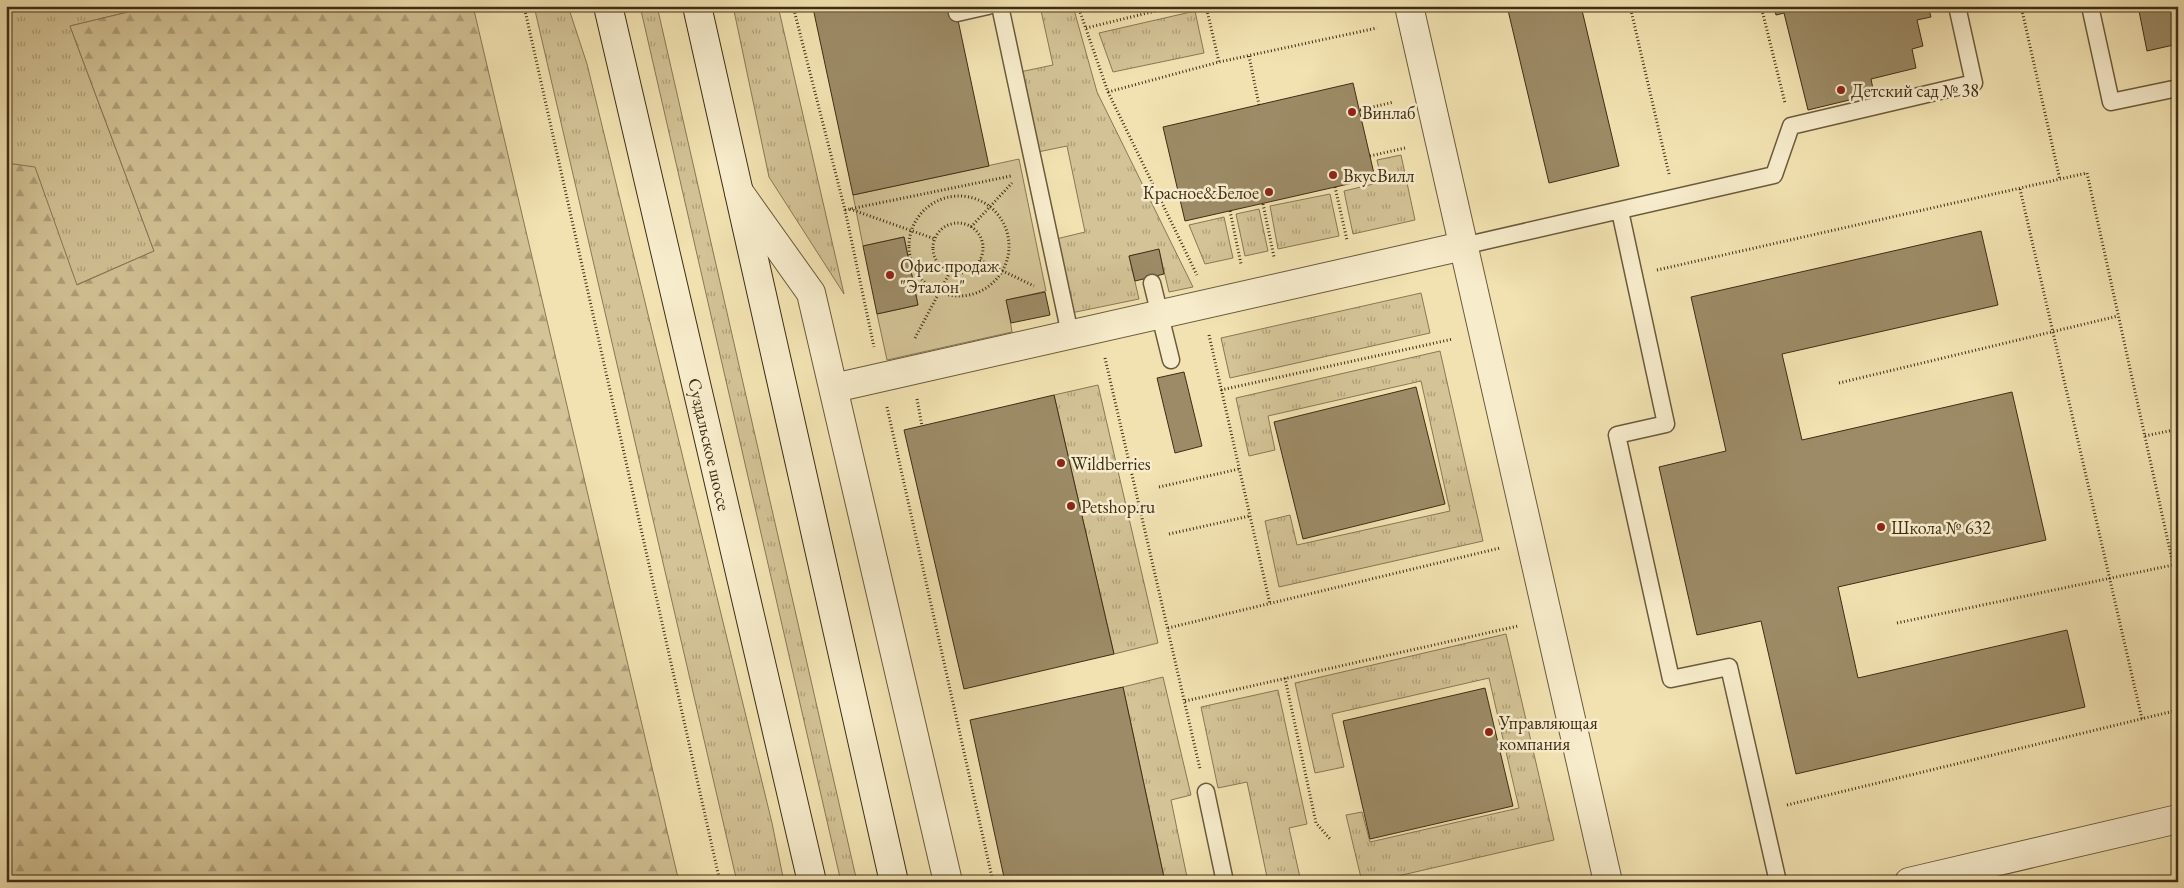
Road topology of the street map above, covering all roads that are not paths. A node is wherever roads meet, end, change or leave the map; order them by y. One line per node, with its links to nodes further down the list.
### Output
1 (608, 6): 20 (street, Суздальское шоссе)
2 (697, 6): 10 (street)
3 (988, 6): 8 (lane)
4 (1000, 6): 15 (lane)
5 (1409, 6): 12 (street)
6 (1957, 6): 11 (lane)
7 (2090, 6): 9 (lane)
8 (957, 13)
9 (2178, 88)
10 (739, 192): 17 (street); 21 (street)
11 (1620, 211): 12 (lane); 25 (lane)
12 (1463, 246): 14 (street); 24 (street)
13 (1152, 282): 14 (lane)
14 (1160, 314): 15 (street); 16 (lane)
15 (1070, 334): 17 (street)
16 (1171, 360)
17 (834, 388): 22 (street)
18 (1206, 792): 23 (lane)
19 (2178, 819): 26 (street)
20 (812, 882)
21 (894, 882)
22 (948, 882)
23 (1225, 882)
24 (1608, 882)
25 (1778, 882)
26 (1909, 882)

